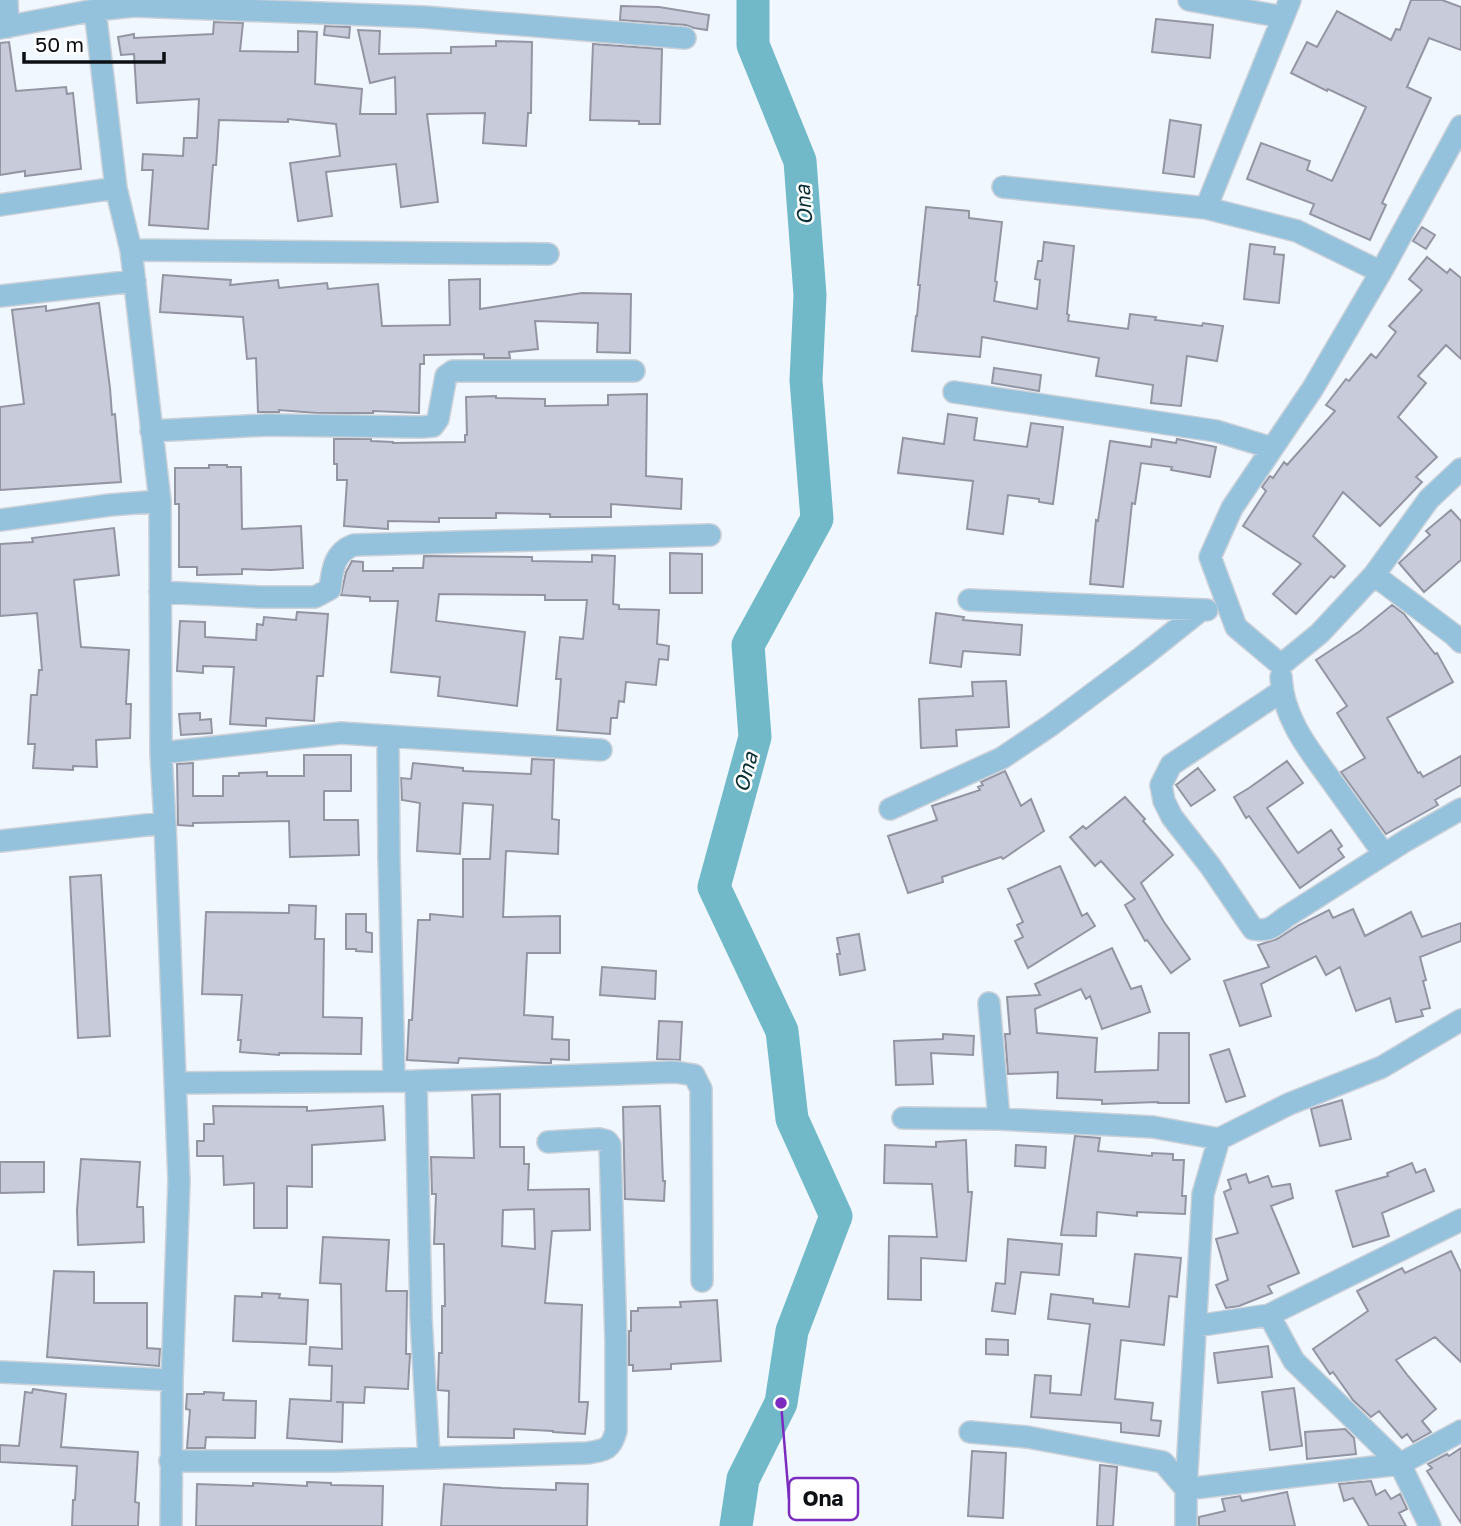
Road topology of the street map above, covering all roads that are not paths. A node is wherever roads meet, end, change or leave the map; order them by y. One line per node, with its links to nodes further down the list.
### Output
1 (7, 0): 6 (street)
2 (1189, 0): 4 (street)
3 (204, 4): 5 (street); 7 (street)
4 (1287, 8): 12 (street)
5 (95, 10): 6 (street); 10 (street)
6 (4, 27)
7 (685, 38)
8 (1461, 125): 15 (street)
9 (1003, 187): 12 (street)
10 (116, 188): 11 (street); 13 (street)
11 (0, 205)
12 (1206, 208): 15 (street)
13 (131, 250): 14 (street); 16 (street)
14 (548, 254)
15 (1381, 272): 21 (street)
16 (135, 281): 17 (street); 20 (street)
17 (0, 296)
18 (634, 371): 20 (street)
19 (954, 392): 21 (street)
20 (151, 431): 23 (street)
21 (1272, 448): 30 (street)
22 (1461, 469): 26 (street)
23 (160, 501): 24 (street); 27 (street)
24 (0, 520)
25 (710, 534): 27 (street)
26 (1374, 575): 31 (street); 32 (street)
27 (160, 592): 36 (street)
28 (969, 600): 29 (street)
29 (1200, 610): 30 (street); 37 (street)
30 (1230, 611): 32 (street)
31 (1461, 642)
32 (1281, 665): 33 (street)
33 (1282, 691): 41 (street); 41 (street)
34 (388, 736): 35 (street); 36 (street); 44 (street)
35 (601, 750)
36 (160, 753): 39 (street)
37 (890, 809)
38 (1461, 809): 41 (street)
39 (165, 823): 40 (street); 46 (street)
40 (0, 841)
41 (1384, 854)
42 (989, 1003): 48 (street)
43 (1461, 1020): 49 (street)
44 (394, 1080): 45 (street); 46 (street)
45 (416, 1080): 52 (street); 59 (street)
46 (176, 1083): 56 (street)
47 (903, 1118): 48 (street)
48 (999, 1119): 49 (street)
49 (1219, 1139): 54 (street)
50 (548, 1142): 59 (street)
51 (1461, 1220): 53 (street)
52 (702, 1281)
53 (1269, 1315): 54 (street); 61 (street)
54 (1196, 1326): 62 (street)
55 (0, 1373): 56 (street)
56 (172, 1380): 60 (street)
57 (1461, 1431): 61 (street)
58 (970, 1432): 62 (street)
59 (429, 1458): 60 (street)
60 (170, 1461): 63 (street)
61 (1401, 1464): 62 (street); 65 (street)
62 (1186, 1489): 64 (street)
63 (172, 1526)
64 (1186, 1526)
65 (1430, 1526)

